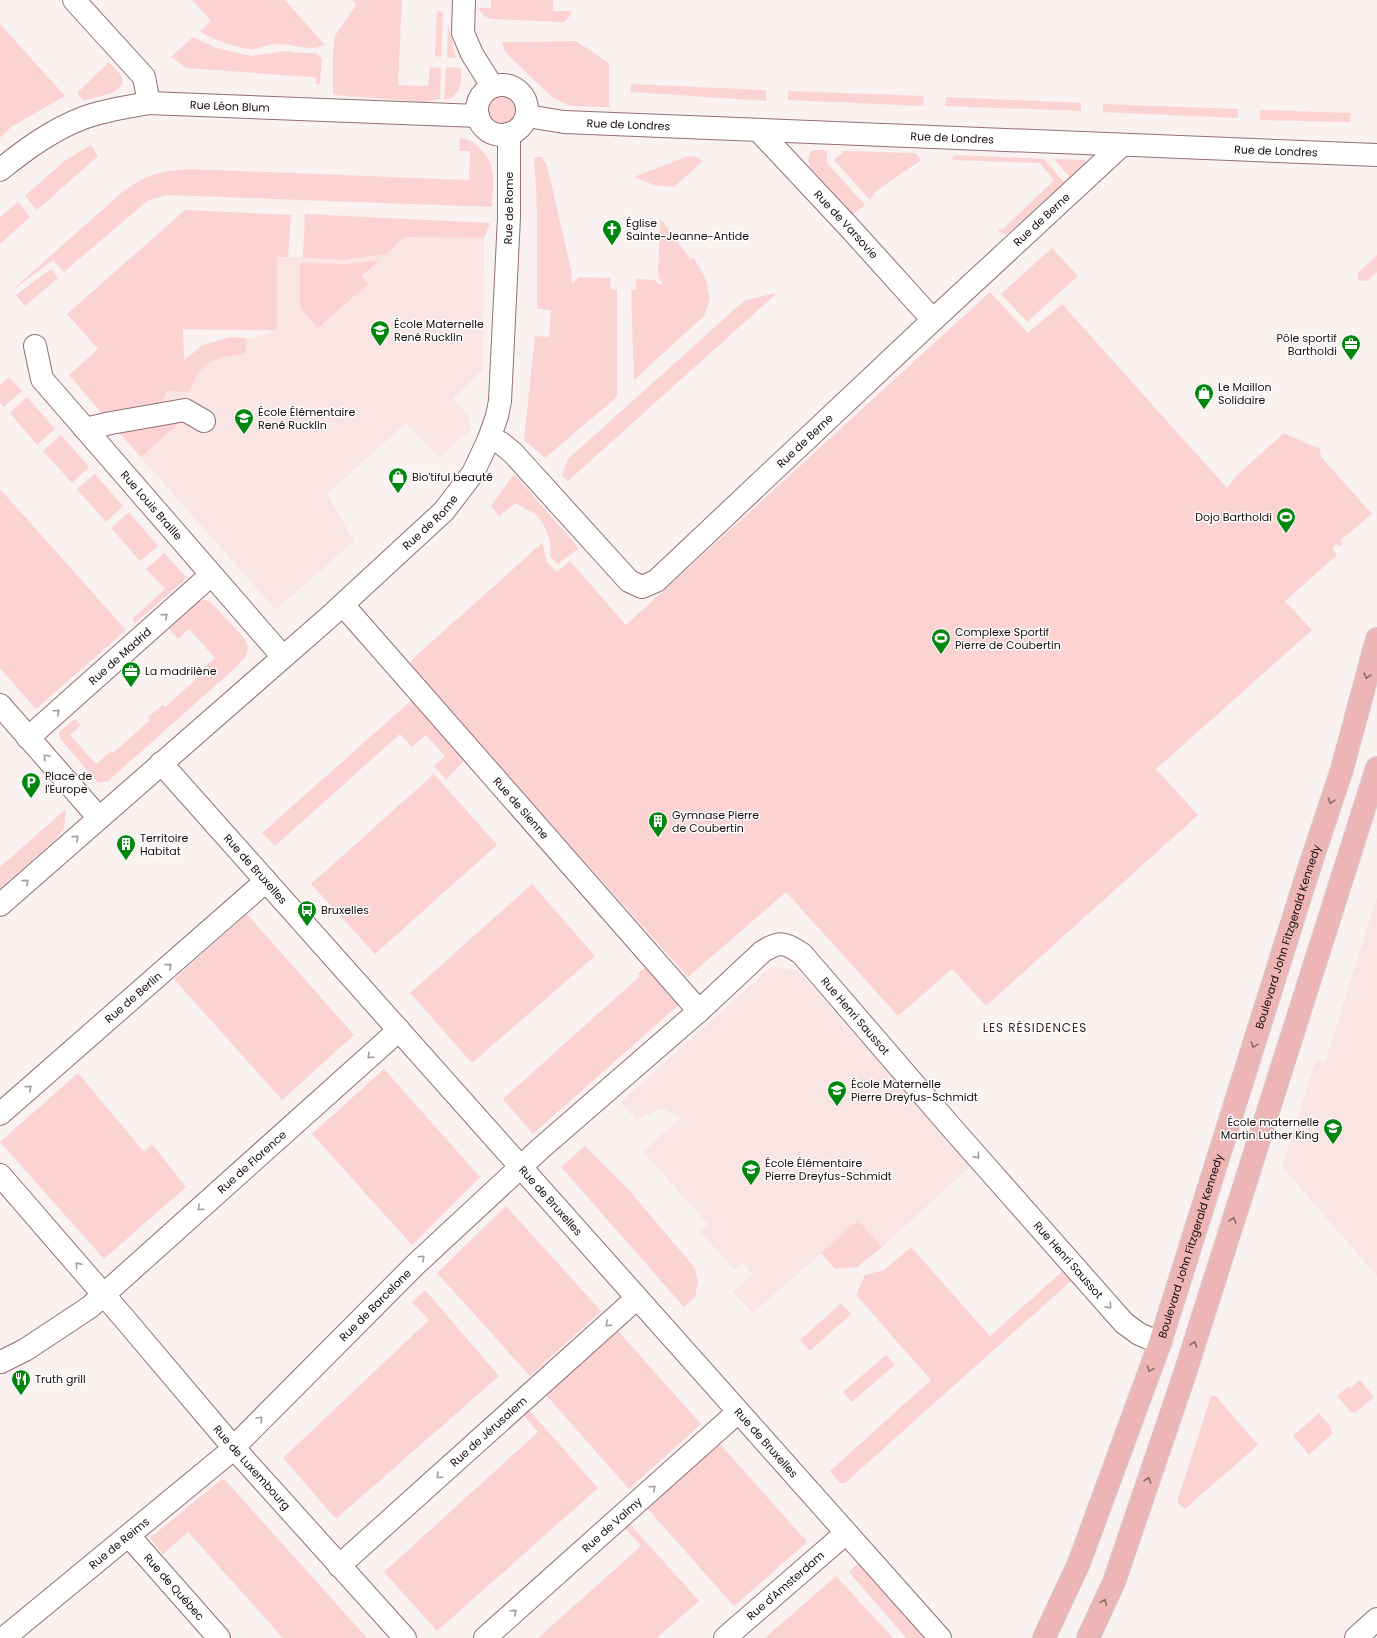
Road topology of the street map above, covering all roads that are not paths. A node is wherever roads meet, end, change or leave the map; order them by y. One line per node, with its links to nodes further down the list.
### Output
1 (74, 0): 4 (street)
2 (464, 0): 3 (street)
3 (492, 86): 5 (street); 6 (street)
4 (149, 103): 5 (street, Rue Léon Blum); 11 (street, Rue Léon Blum)
5 (478, 116): 8 (street)
6 (527, 116): 7 (street, Rue de Londres); 8 (street)
7 (758, 130): 9 (street, Rue de Londres); 12 (street, Rue de Varsovie)
8 (509, 134): 16 (street, Rue de Rome)
9 (1122, 145): 10 (street, Rue de Londres); 12 (street, Rue de Berne)
10 (1377, 155)
11 (0, 170)
12 (933, 320): 16 (street, Rue de Berne)
13 (36, 346): 15 (street, Rue Louis Braille)
14 (204, 421): 15 (street)
15 (85, 429): 17 (street, Rue Louis Braille)
16 (489, 439): 18 (street, Rue de Rome)
17 (211, 575): 20 (street, Rue Louis Braille); 22 (street, Rue de Madrid, one-way to 17)
18 (342, 605): 20 (street, Rue de Rome); 28 (street, Rue de Sienne)
19 (1377, 639): 35 (main road, Boulevard John Fitzgerald Kennedy, one-way to 35)
20 (283, 657): 23 (street, Rue de Rome)
21 (0, 706): 22 (street)
22 (28, 738): 25 (street, one-way to 22)
23 (161, 763): 25 (street); 26 (street, Rue de Bruxelles)
24 (1377, 768): 50 (main road, one-way to 24)
25 (99, 818): 27 (street, one-way to 25)
26 (266, 881): 29 (street, Rue de Bruxelles); 30 (street, Rue de Berlin, one-way to 26)
27 (0, 905)
28 (699, 1011): 31 (street, Rue Henri Saussot); 35 (street, Rue Henri Saussot, one-way to 35)
29 (399, 1030): 31 (street, Rue de Bruxelles); 33 (street, Rue de Florence, one-way to 33)
30 (0, 1114)
31 (520, 1167): 34 (street, Rue de Bruxelles); 38 (street, Rue de Barcelone, one-way to 31)
32 (0, 1175): 33 (street, one-way to 32)
33 (104, 1294): 36 (street, Rue de Florence); 38 (street, Rue de Luxembourg)
34 (637, 1298): 37 (street, Rue de Bruxelles); 41 (street, Rue de Jérusalem, one-way to 41)
35 (1160, 1343): 49 (main road, Boulevard John Fitzgerald Kennedy, one-way to 49)
36 (0, 1365)
37 (738, 1412): 39 (street, Rue de Bruxelles); 46 (street, Rue de Valmy, one-way to 37)
38 (233, 1447): 40 (street, Rue de Reims); 41 (street, Rue de Luxembourg)
39 (846, 1532): 47 (street, Rue d'Amsterdam); 48 (street, Rue de Bruxelles)
40 (129, 1536): 43 (street, Rue de Reims); 44 (street, Rue de Québec)
41 (339, 1566): 45 (street, Rue de Luxembourg)
42 (1377, 1619): 51 (street)
43 (4, 1638)
44 (219, 1638)
45 (405, 1638)
46 (485, 1638)
47 (725, 1638)
48 (940, 1638)
49 (1044, 1638)
50 (1088, 1638)
51 (1356, 1638)

